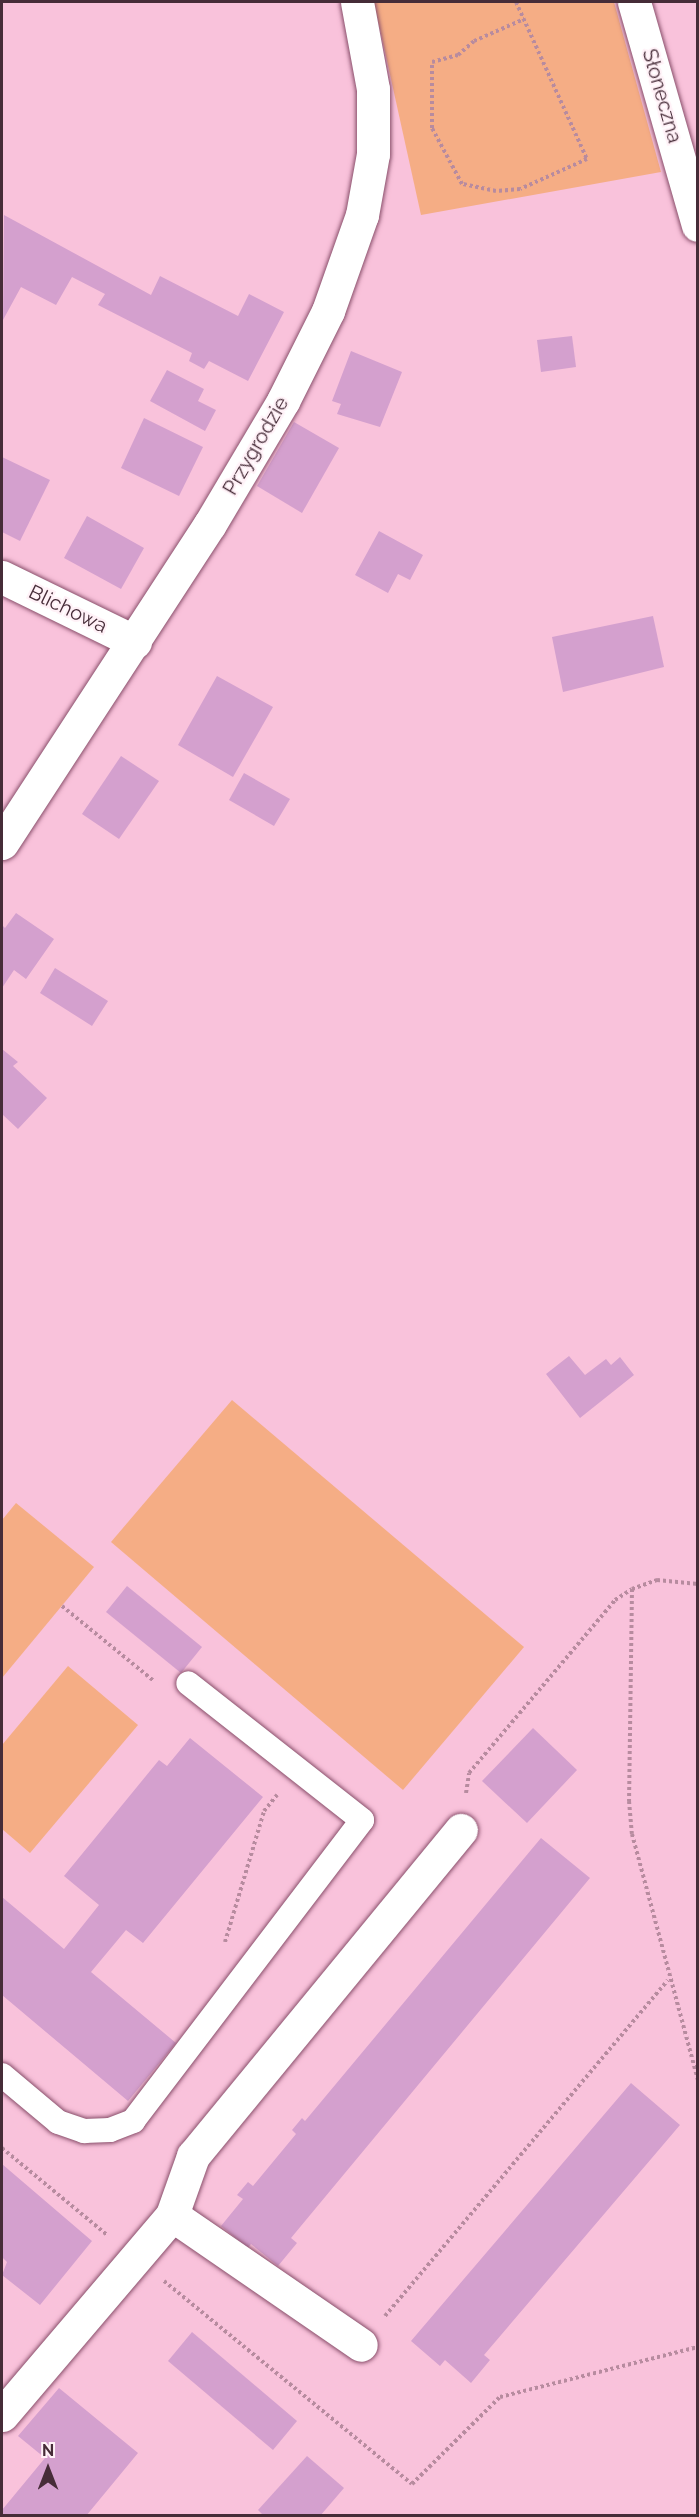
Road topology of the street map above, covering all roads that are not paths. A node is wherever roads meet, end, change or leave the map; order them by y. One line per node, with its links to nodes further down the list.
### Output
1 (357, 2): 5 (street, Przygrodzie)
2 (634, 2): 3 (street, Słoneczna)
3 (698, 225)
4 (2, 577): 5 (street, Blichowa)
5 (135, 642): 6 (street, Przygrodzie)
6 (2, 843)
7 (194, 1688): 9 (lane)
8 (461, 1830): 10 (street)
9 (2, 2076)
10 (172, 2215): 11 (street); 12 (street)
11 (361, 2345)
12 (2, 2415)

